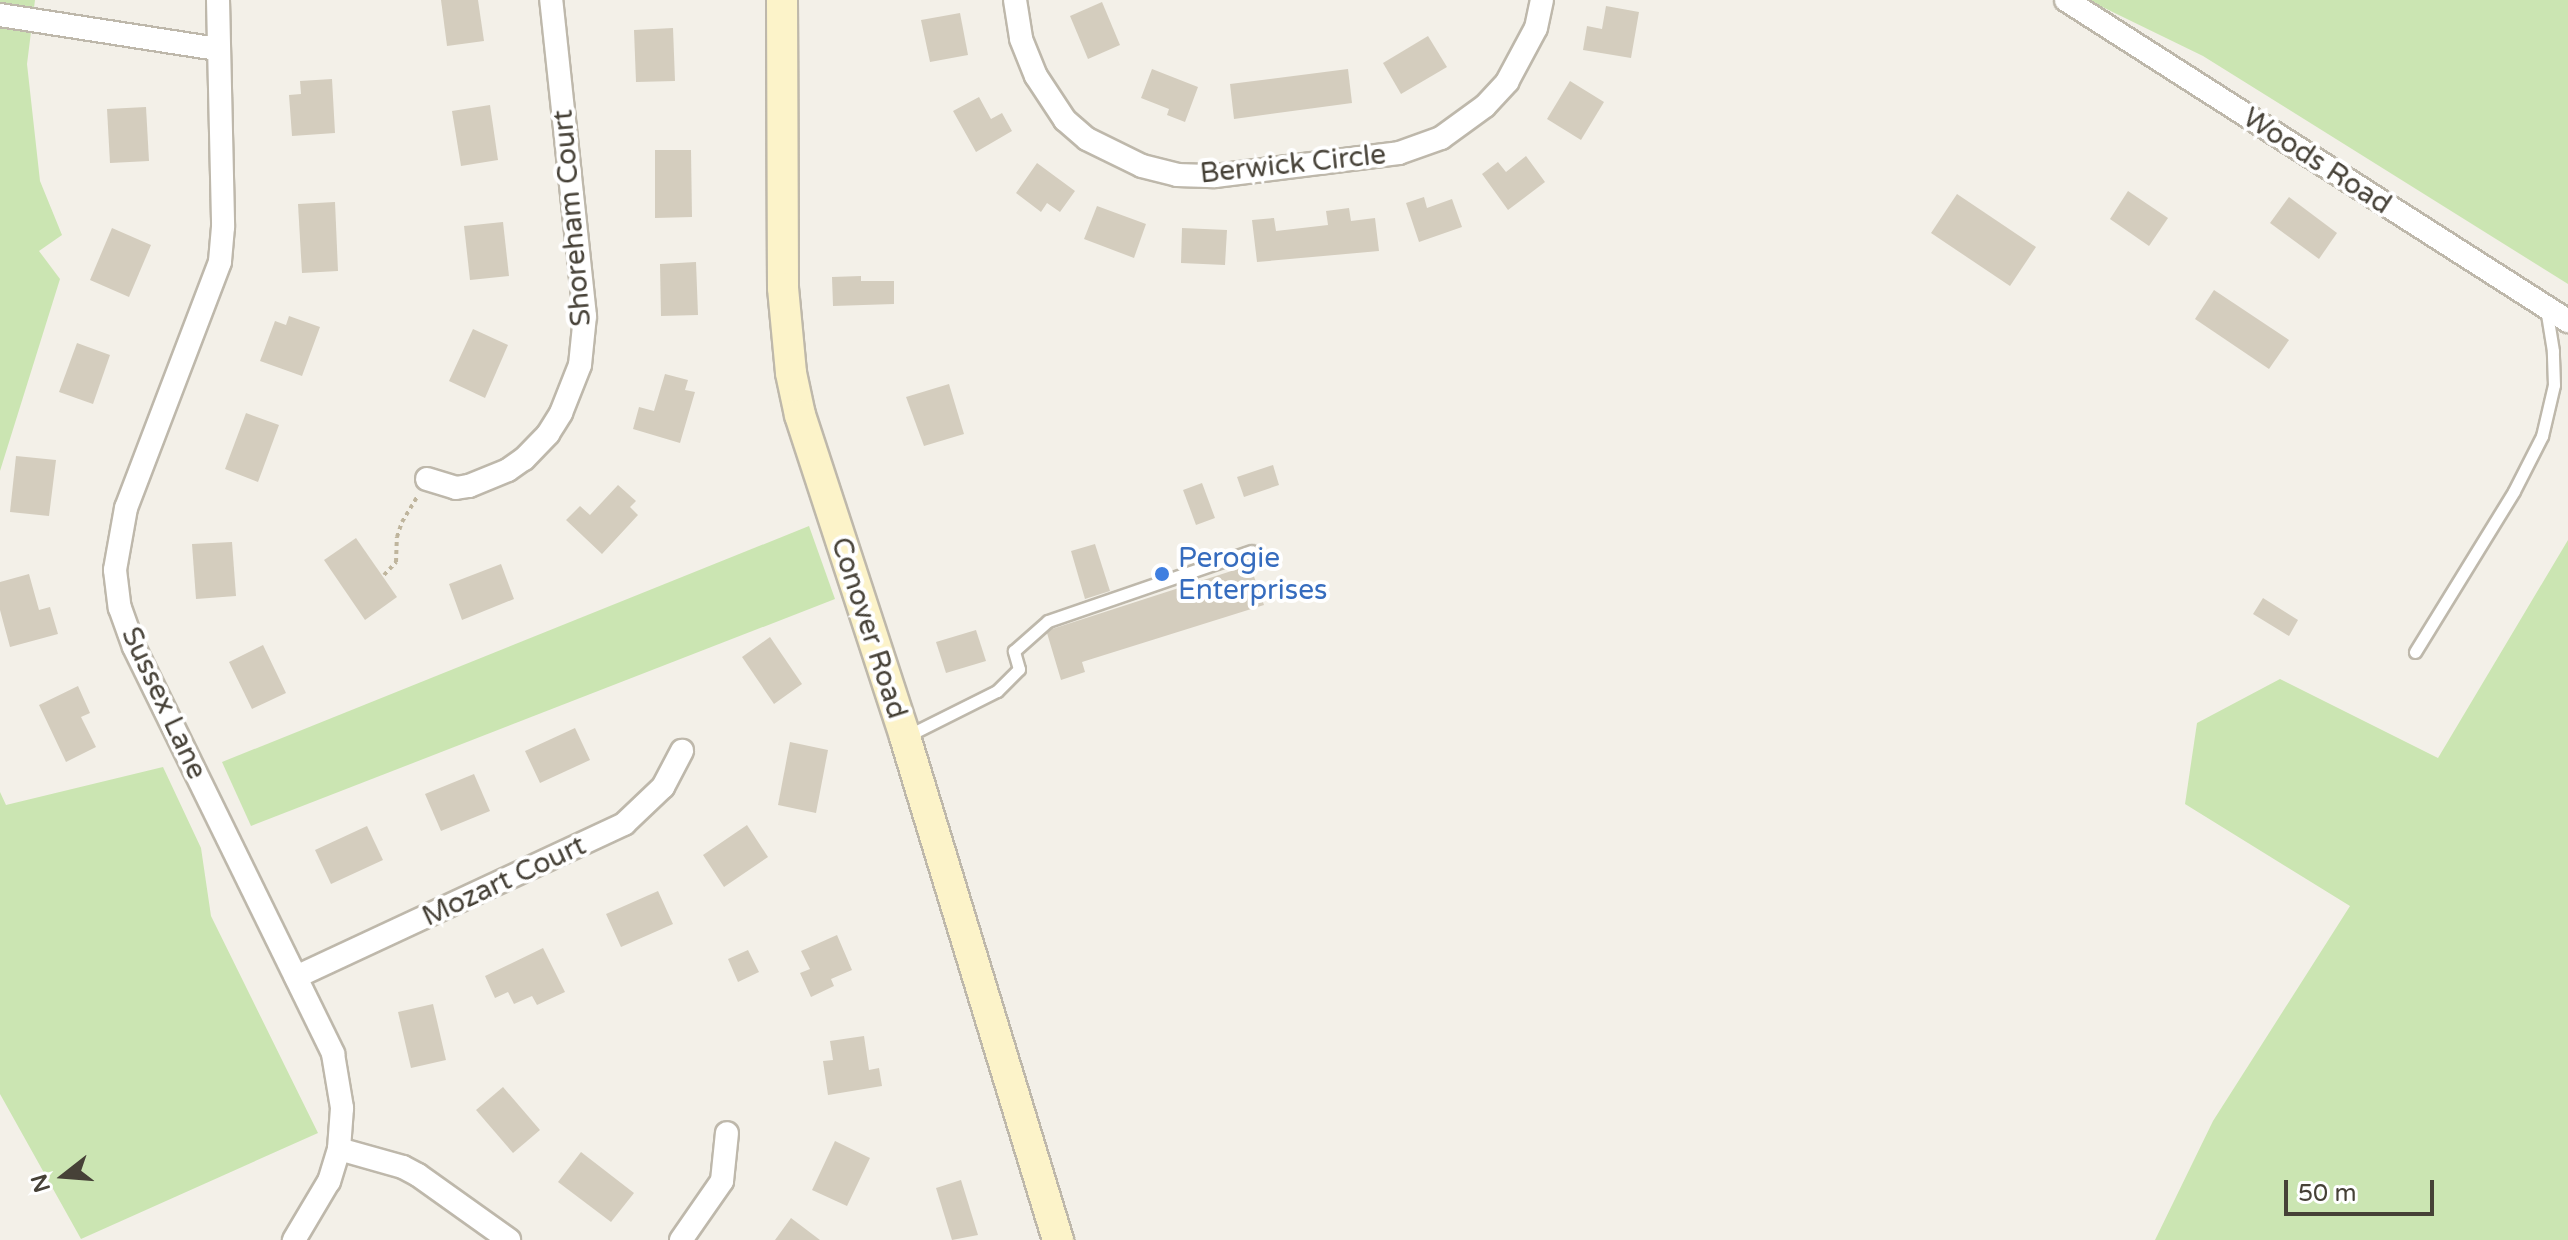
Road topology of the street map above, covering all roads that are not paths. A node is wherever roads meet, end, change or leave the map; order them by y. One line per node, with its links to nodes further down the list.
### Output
1 (218, 0): 8 (street, Sussex Lane)
2 (551, 0): 11 (street, Shoreham Court)
3 (782, 0): 14 (street, Conover Road)
4 (1015, 0): 5 (street, Berwick Circle)
5 (1542, 0)
6 (2066, 0): 9 (street, Woods Road)
7 (0, 15): 8 (street)
8 (218, 49): 16 (street, Sussex Lane)
9 (2546, 307): 10 (street, Woods Road); 13 (lane)
10 (2568, 321)
11 (427, 479)
12 (1251, 551): 14 (lane)
13 (2415, 652)
14 (905, 737): 22 (street, Conover Road)
15 (682, 751): 16 (street, Mozart Court)
16 (296, 977): 18 (street, Sussex Lane)
17 (727, 1133): 21 (street)
18 (339, 1149): 19 (street, Sussex Lane); 20 (street)
19 (294, 1240)
20 (509, 1240)
21 (681, 1240)
22 (1058, 1240)

